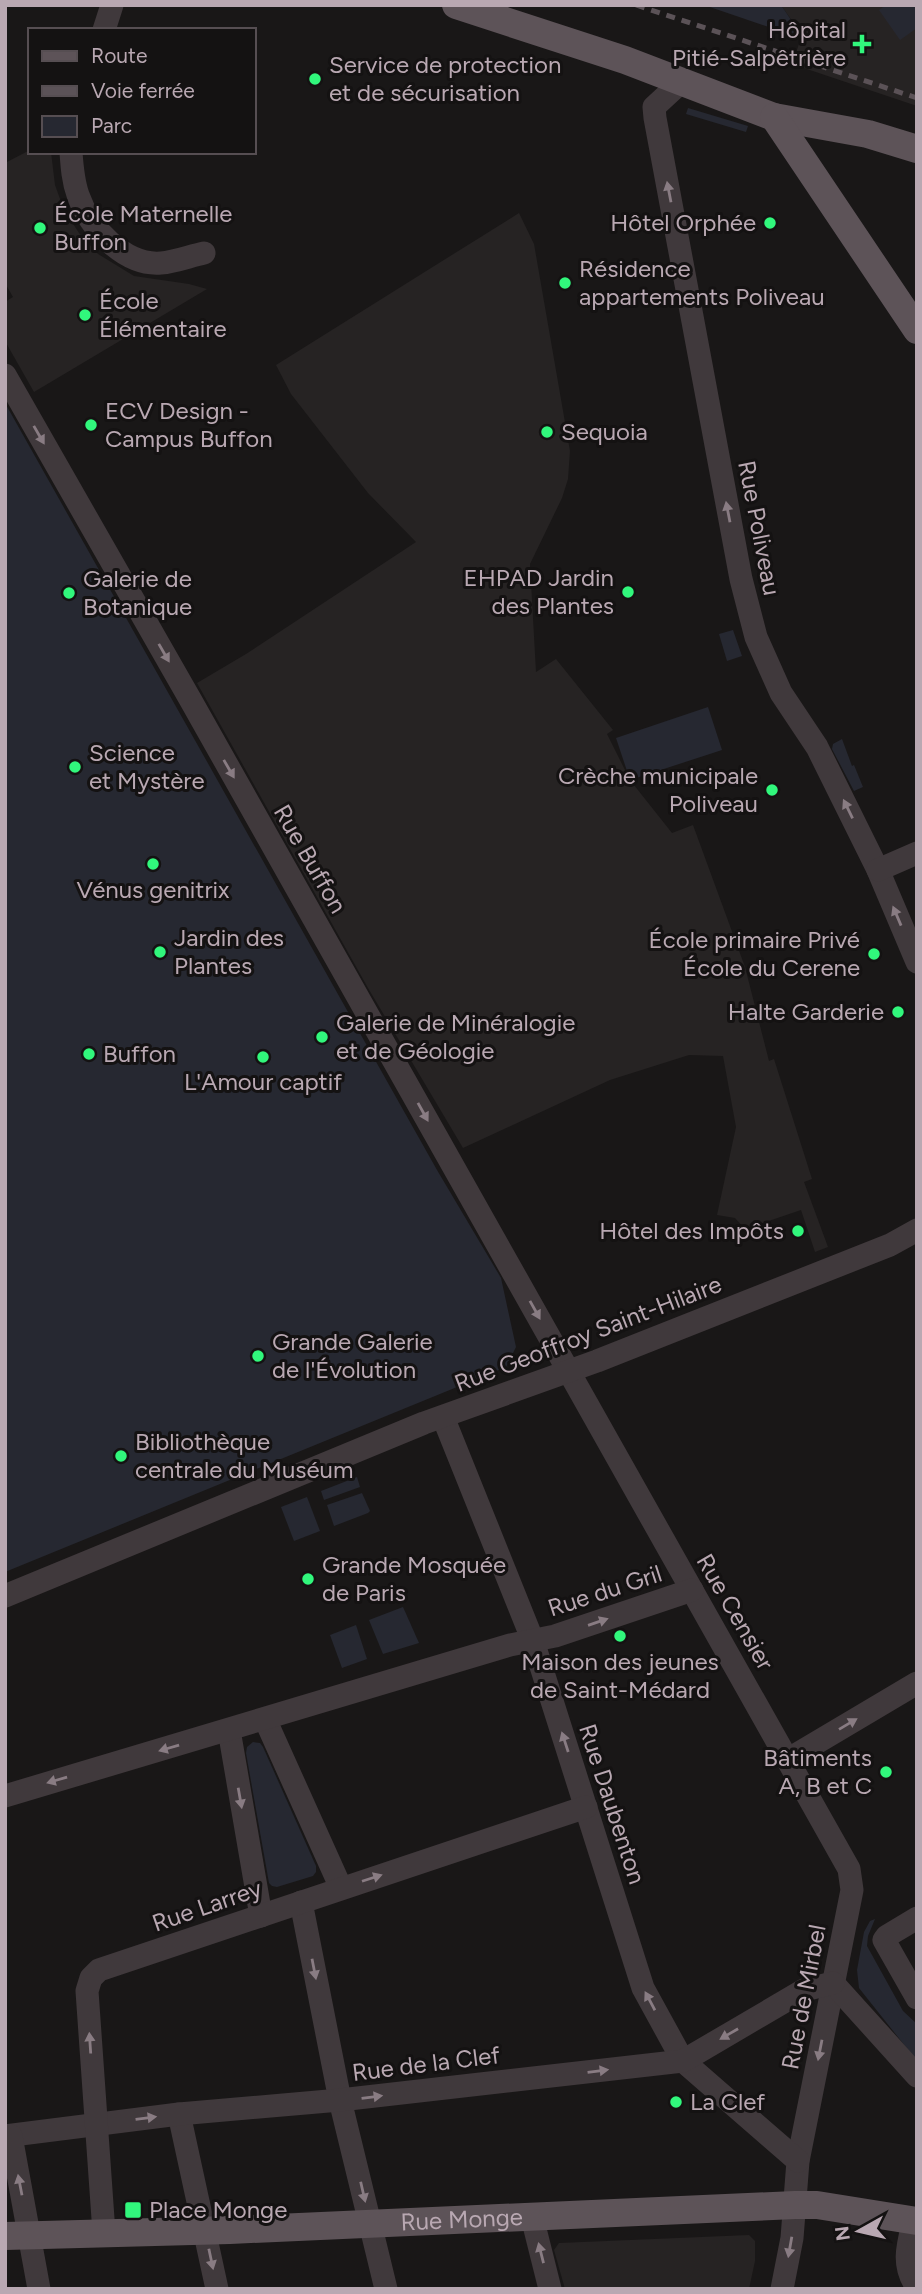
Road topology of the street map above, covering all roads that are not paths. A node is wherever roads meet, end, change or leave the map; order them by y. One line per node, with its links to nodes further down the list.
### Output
1 (112, 5): 3 (street)
2 (456, 5): 4 (main road)
3 (105, 28)
4 (681, 82): 5 (main road); 12 (street, Rue Poliveau, one-way to 4)
5 (774, 117): 6 (main road); 9 (main road)
6 (917, 149)
7 (71, 154): 8 (street)
8 (204, 253)
9 (917, 330)
10 (5, 375): 17 (street, Rue Buffon, one-way to 17)
11 (917, 853): 12 (street)
12 (878, 870): 13 (street, Rue Poliveau, one-way to 12)
13 (917, 962)
14 (917, 1230): 16 (street, Rue Geoffroy Saint-Hilaire)
15 (917, 1243): 16 (street)
16 (890, 1245): 17 (street, Rue Geoffroy Saint-Hilaire)
17 (568, 1370): 18 (street, Rue Geoffroy Saint-Hilaire); 19 (street, Rue Censier)
18 (443, 1417): 20 (street, Rue Geoffroy Saint-Hilaire); 21 (street, Rue Daubenton)
19 (692, 1590): 21 (street, Rue du Gril, one-way to 19); 25 (street, Rue Censier)
20 (5, 1596)
21 (533, 1641): 23 (street, Rue du Gril); 27 (street, Rue Daubenton, one-way to 21)
22 (917, 1684): 25 (street, one-way to 22)
23 (265, 1719): 24 (street, Rue du Gril); 29 (street)
24 (229, 1730): 26 (street, Rue du Gril, one-way to 26); 31 (street, one-way to 31)
25 (789, 1759): 28 (street, Rue Censier)
26 (5, 1796)
27 (586, 1807): 29 (street, Rue Larrey, one-way to 27); 35 (street, Rue Daubenton, one-way to 27)
28 (852, 1881): 33 (street, Rue de Mirbel)
29 (341, 1888): 30 (street, Rue Larrey)
30 (301, 1902): 31 (street, Rue Larrey); 37 (street, one-way to 37)
31 (261, 1916): 39 (street, Rue Larrey, one-way to 31)
32 (917, 1918): 34 (street)
33 (833, 1983): 35 (street, Rue de la Clef, one-way to 35); 36 (street); 41 (street, Rue de Mirbel, one-way to 41)
34 (917, 1998)
35 (683, 2061): 37 (street, Rue de la Clef, one-way to 35); 41 (street, Rue Daubenton)
36 (917, 2076)
37 (340, 2101): 38 (street, Rue de la Clef); 45 (street, one-way to 45)
38 (179, 2114): 39 (street, Rue de la Clef, one-way to 38); 46 (street)
39 (95, 2124): 40 (street, Rue de la Clef); 47 (street, Rue Larrey)
40 (8, 2136): 48 (street, one-way to 40)
41 (798, 2161): 42 (street, Rue de Mirbel)
42 (794, 2206): 43 (main road, Rue Monge); 44 (main road, Rue Monge); 54 (street, Rue de Mirbel, one-way to 54)
43 (532, 2217): 45 (main road, Rue Monge); 53 (street, one-way to 43)
44 (915, 2221): 49 (street)
45 (370, 2224): 46 (main road, Rue Monge); 52 (street)
46 (204, 2230): 47 (main road, Rue Monge); 51 (street, one-way to 51)
47 (104, 2233): 48 (main road, Rue Monge)
48 (17, 2236): 50 (street)
49 (917, 2287)
50 (38, 2289)
51 (217, 2289)
52 (386, 2289)
53 (550, 2289)
54 (782, 2289)

